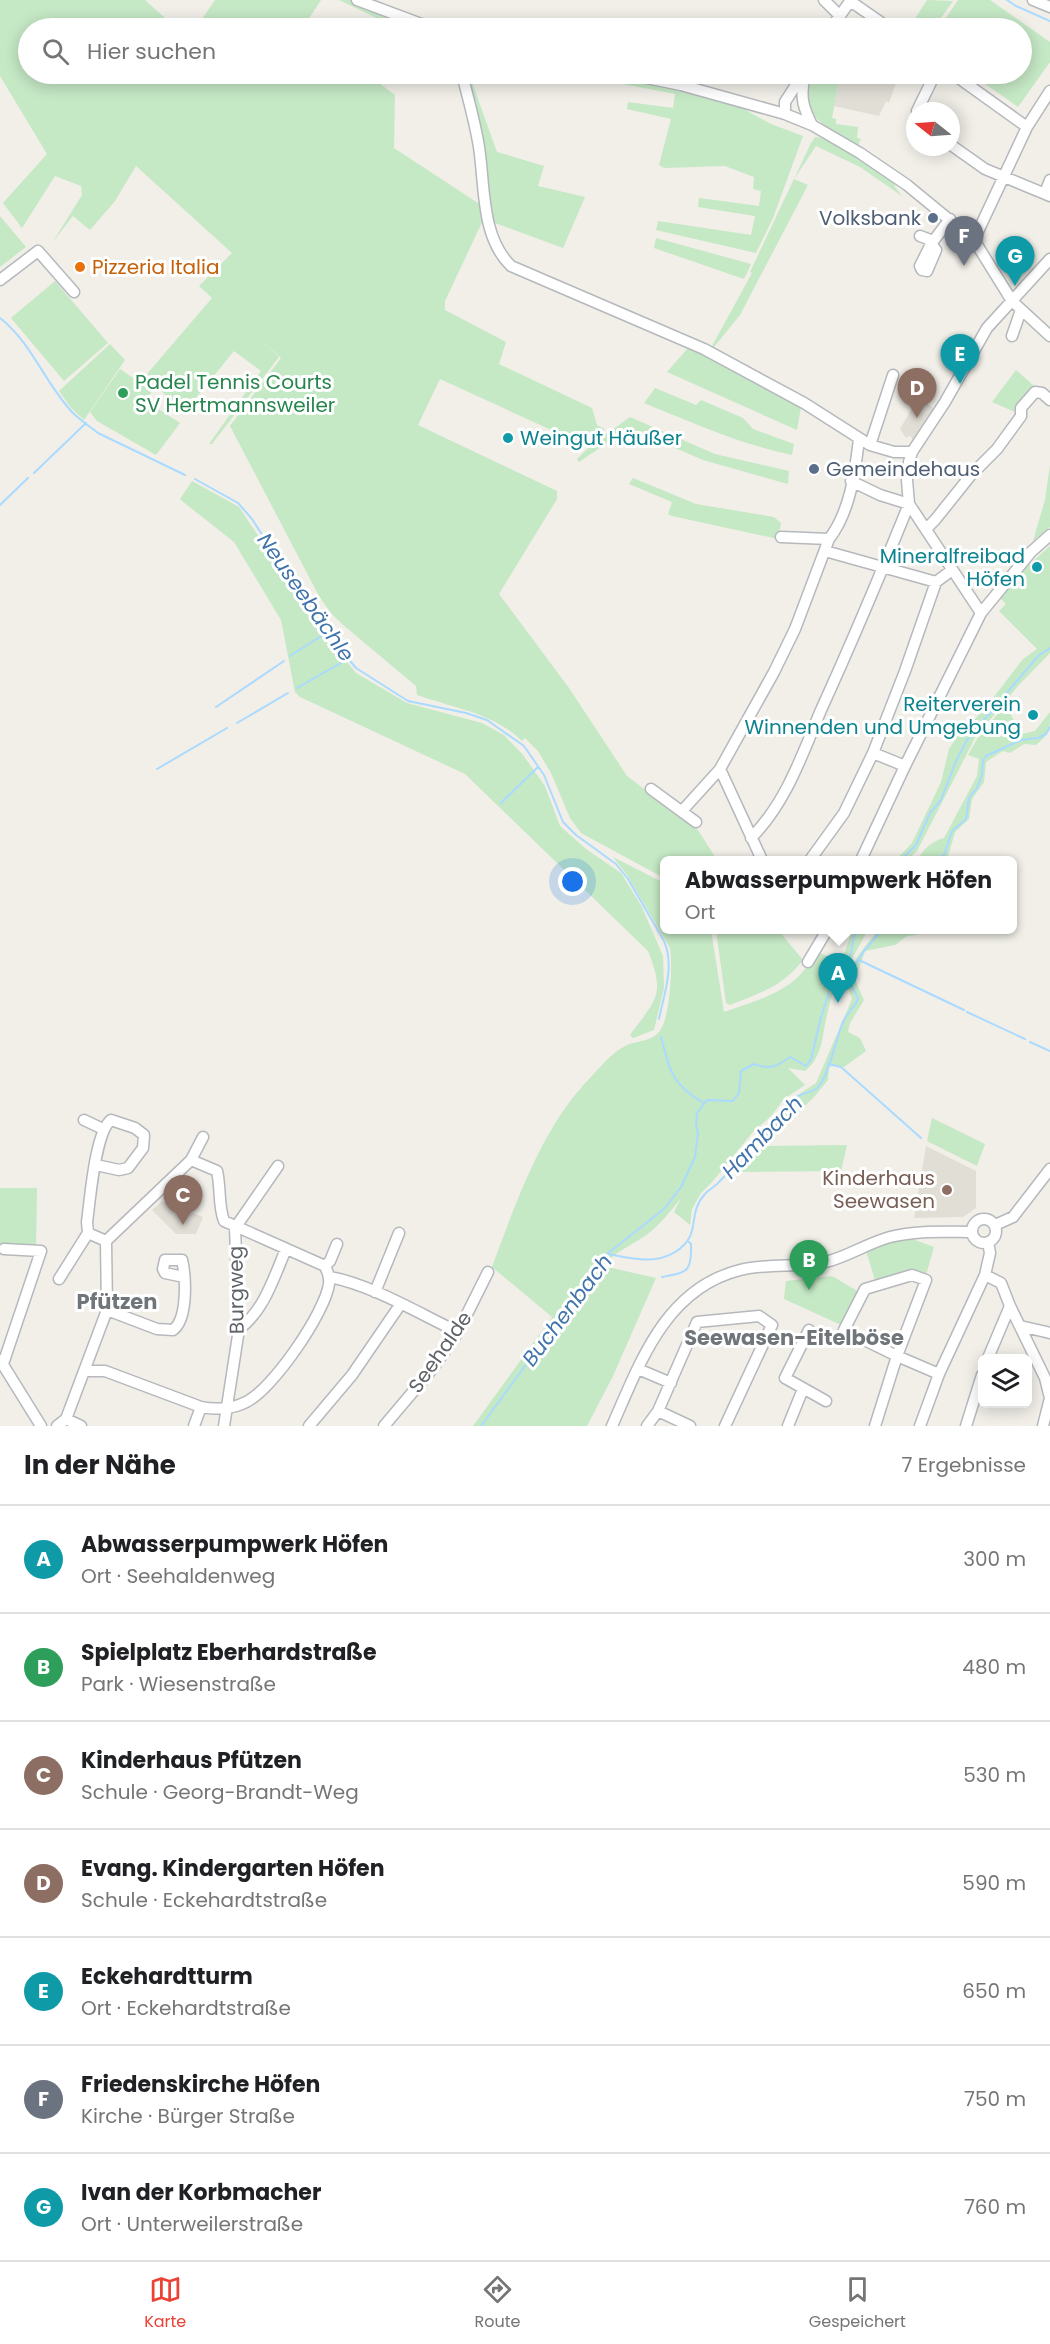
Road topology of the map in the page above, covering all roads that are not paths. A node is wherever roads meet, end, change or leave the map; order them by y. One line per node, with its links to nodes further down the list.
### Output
1 (357, 0): 7 (street)
2 (824, 0): 6 (street)
3 (851, 0): 6 (street); 9 (street)
4 (1033, 0): 5 (street)
5 (1050, 7)
6 (839, 15): 8 (street)
7 (405, 18)
8 (837, 18)
9 (875, 18)
10 (464, 84): 37 (street)
11 (676, 84): 18 (street)
12 (799, 84): 18 (street)
13 (804, 84): 19 (street)
14 (930, 84): 17 (street)
15 (967, 84): 20 (street)
16 (1050, 91): 20 (street)
17 (921, 102)
18 (785, 114): 19 (street)
19 (812, 125): 25 (street)
20 (1027, 127): 22 (street)
21 (960, 151): 22 (street)
22 (1003, 176): 24 (street); 27 (street)
23 (1050, 180): 24 (street)
24 (1047, 195)
25 (950, 219): 26 (street); 27 (street)
26 (920, 236)
27 (974, 240): 31 (street)
28 (1050, 259): 31 (street)
29 (0, 280): 30 (street)
30 (74, 292)
31 (1012, 301): 32 (street); 39 (street)
32 (1021, 310): 33 (street); 34 (street)
33 (1012, 336)
34 (1050, 336)
35 (893, 375): 38 (street)
36 (1050, 400): 42 (street)
37 (859, 439): 38 (street); 40 (street)
38 (870, 445): 39 (street)
39 (912, 452): 41 (street)
40 (851, 481): 41 (street); 45 (street)
41 (909, 504): 42 (street); 47 (street)
42 (926, 529): 48 (street)
43 (1050, 535): 50 (street)
44 (781, 537): 45 (street)
45 (829, 539): 46 (street)
46 (825, 551): 47 (street); 53 (street)
47 (883, 568): 49 (street); 57 (street)
48 (952, 570): 49 (street); 50 (street)
49 (936, 582): 51 (street)
50 (981, 613): 52 (street)
51 (873, 753): 52 (street); 59 (street)
52 (904, 766): 60 (street)
53 (720, 770): 55 (street); 57 (street)
54 (651, 789): 55 (street)
55 (682, 811): 56 (street)
56 (696, 822)
57 (751, 838): 58 (street)
58 (760, 856)
59 (814, 856)
60 (863, 856)
61 (825, 934): 62 (street)
62 (808, 962)
63 (84, 1120): 64 (street)
64 (103, 1129): 67 (street); 67 (street)
65 (203, 1137): 66 (street)
66 (190, 1160): 71 (street); 75 (street)
67 (96, 1165): 73 (street)
68 (279, 1166): 71 (street, Burgweg)
69 (1050, 1169): 70 (street)
70 (995, 1225): 72 (street); 76 (street)
71 (236, 1228): 79 (street); 91 (street, Burgweg)
72 (972, 1232): 76 (street); 98 (street)
73 (88, 1233): 75 (street); 85 (street)
74 (399, 1233): 86 (street)
75 (106, 1241): 89 (street)
76 (988, 1242): 82 (street)
77 (337, 1244): 80 (street)
78 (4, 1249): 97 (street)
79 (286, 1249): 80 (street); 91 (street)
80 (325, 1266): 84 (street)
81 (488, 1272): 94 (street, Seehalde)
82 (985, 1275): 88 (street); 100 (street)
83 (184, 1277): 89 (street)
84 (330, 1277): 86 (street); 107 (street)
85 (59, 1279)
86 (375, 1292): 87 (street)
87 (400, 1305): 94 (street); 115 (street)
88 (1010, 1306): 90 (street); 95 (street)
89 (107, 1310): 99 (street)
90 (1020, 1326): 93 (street); 101 (street)
91 (239, 1329): 107 (street, Burgweg)
92 (809, 1330): 104 (street)
93 (1049, 1330)
94 (458, 1332): 116 (street, Seehalde)
95 (990, 1354)
96 (897, 1356): 96 (street); 100 (street); 122 (street)
97 (2, 1362): 110 (street)
98 (638, 1370): 102 (street); 117 (street)
99 (84, 1371): 106 (street); 109 (street)
100 (939, 1374): 123 (street)
101 (1048, 1378): 125 (street)
102 (671, 1383): 108 (street); 120 (street)
103 (978, 1388): 124 (street)
104 (803, 1389): 105 (street); 121 (street)
105 (825, 1401)
106 (201, 1407): 107 (street); 113 (street)
107 (227, 1407): 114 (street, Burgweg)
108 (658, 1411): 118 (street); 119 (street)
109 (66, 1419): 111 (street); 112 (street)
110 (41, 1426)
111 (57, 1426)
112 (81, 1426)
113 (194, 1426)
114 (224, 1426)
115 (309, 1426)
116 (384, 1426)
117 (612, 1426)
118 (648, 1426)
119 (690, 1426)
120 (725, 1426)
121 (788, 1426)
122 (875, 1426)
123 (920, 1426)
124 (966, 1426)
125 (1043, 1426)

